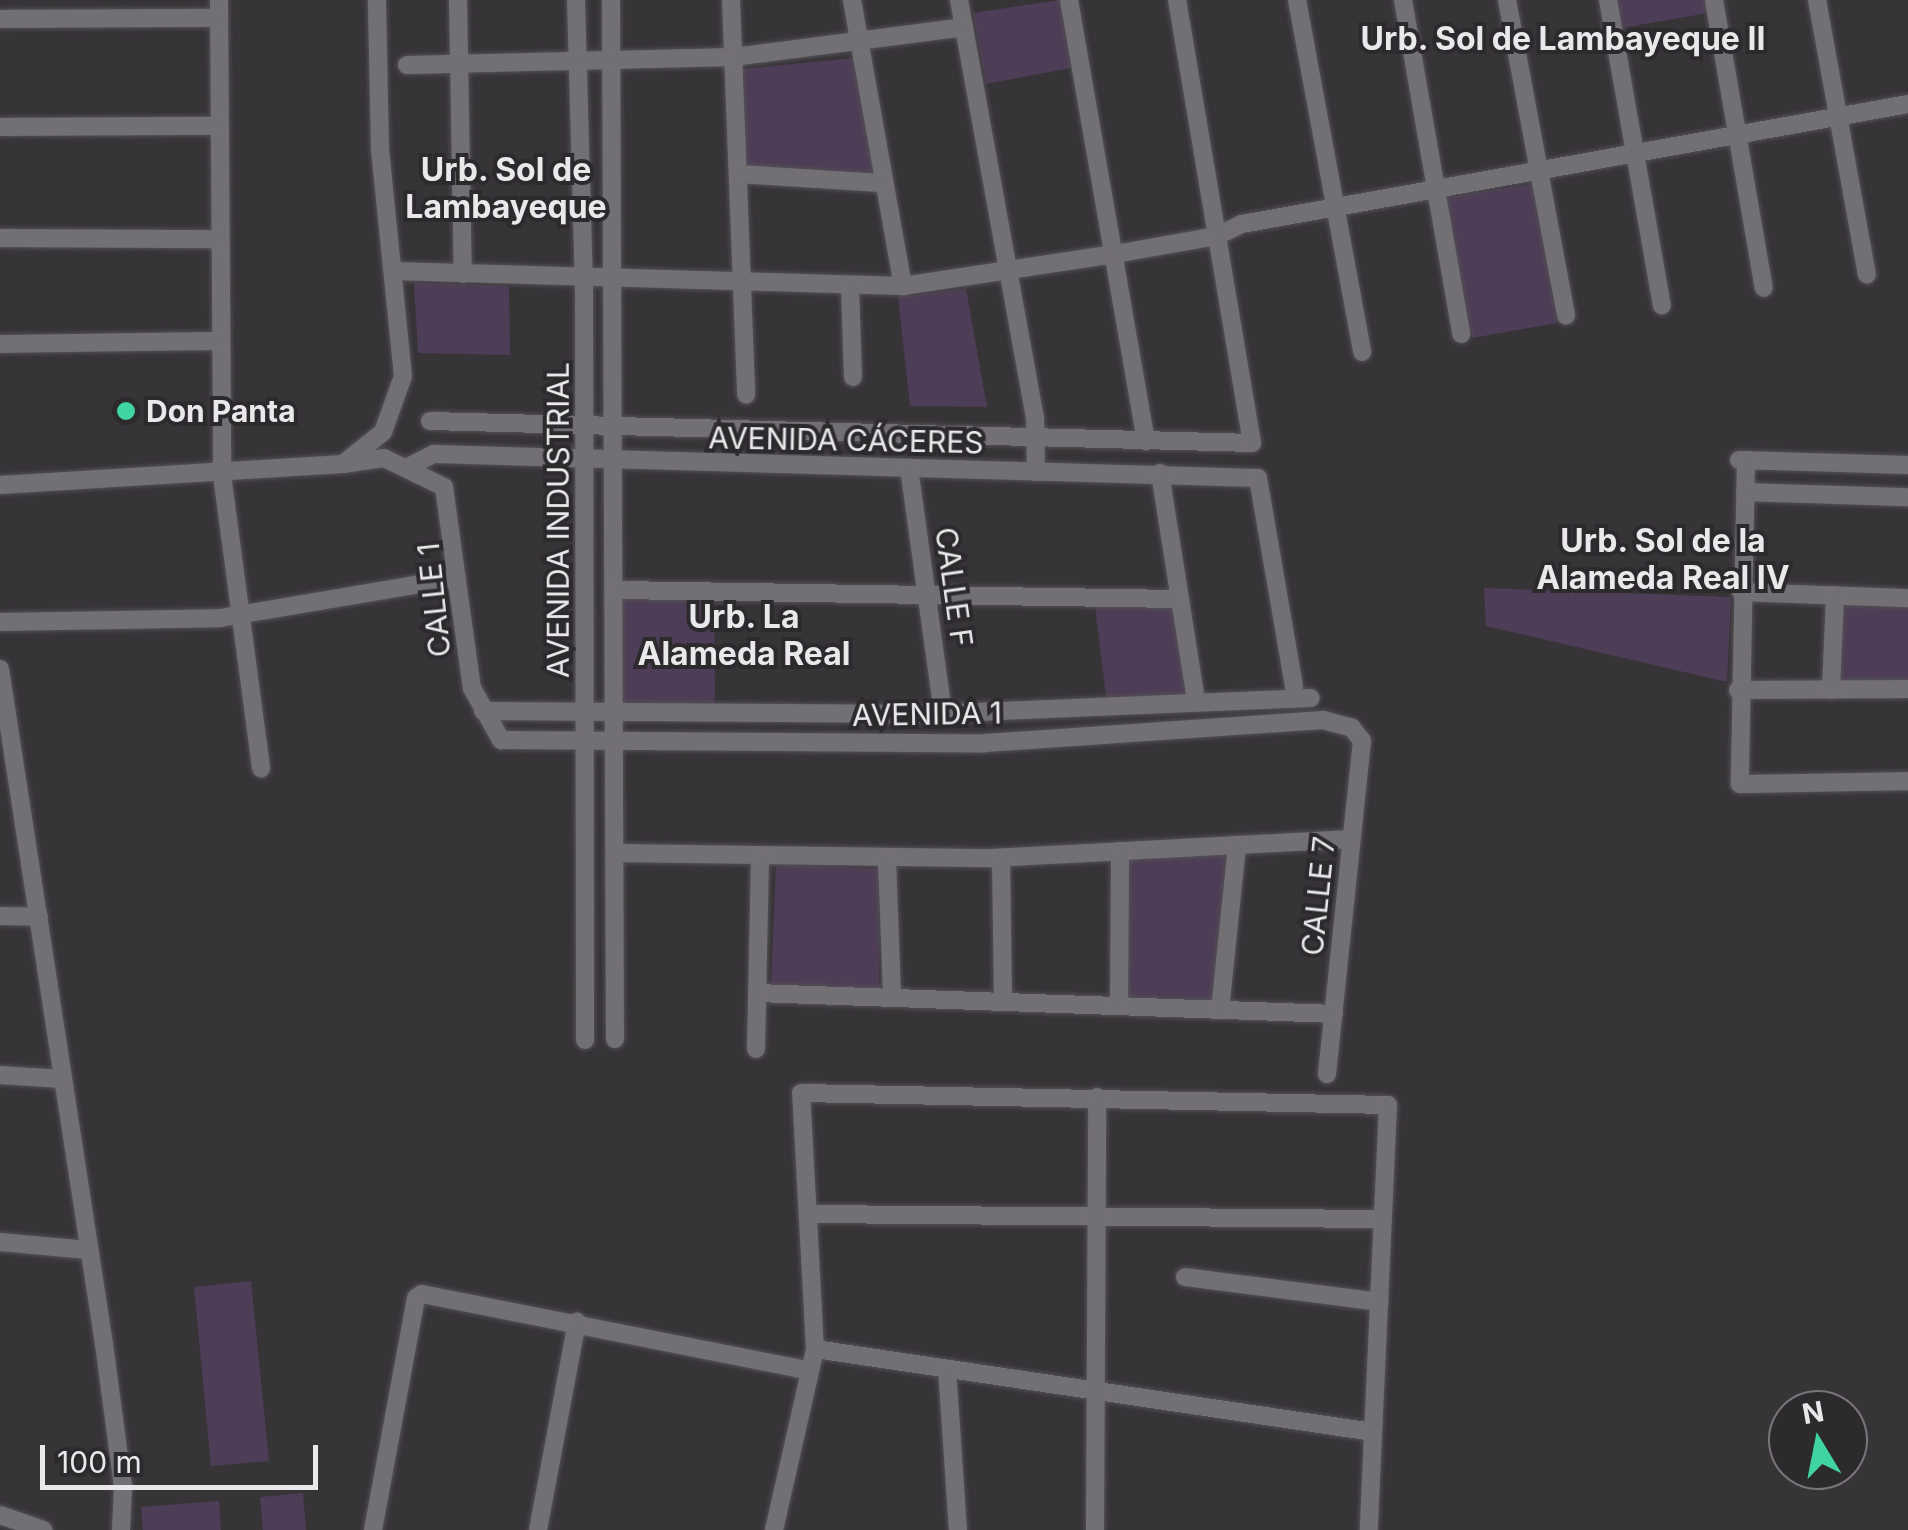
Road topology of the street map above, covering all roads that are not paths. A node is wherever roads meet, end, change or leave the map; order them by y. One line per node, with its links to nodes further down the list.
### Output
1 (377, 0): 40 (street)
2 (458, 0): 23 (street)
3 (576, 0): 22 (street, AVENIDA INDUSTRIAL)
4 (612, 0): 21 (street, AVENIDA INDUSTRIAL)
5 (731, 0): 20 (street)
6 (852, 0): 19 (street)
7 (959, 0): 18 (street)
8 (1069, 0): 39 (street)
9 (1176, 0): 36 (street)
10 (1297, 0): 35 (street)
11 (1403, 0): 34 (street)
12 (1508, 0): 31 (street)
13 (1608, 0): 30 (street)
14 (1714, 0): 29 (street)
15 (1818, 0): 26 (street)
16 (219, 9): 17 (street); 27 (street)
17 (0, 19)
18 (964, 28): 19 (street); 41 (street)
19 (860, 45): 20 (street); 33 (street)
20 (734, 57): 21 (street); 32 (street)
21 (612, 62): 22 (street); 45 (street, AVENIDA INDUSTRIAL)
22 (578, 63): 23 (street); 44 (street, AVENIDA INDUSTRIAL)
23 (459, 64): 24 (street); 42 (street)
24 (407, 66)
25 (1908, 104): 26 (street)
26 (1838, 117): 29 (street); 43 (street)
27 (220, 126): 28 (street); 38 (street)
28 (0, 127)
29 (1737, 135): 30 (street); 49 (street)
30 (1635, 154): 31 (street); 50 (street)
31 (1539, 171): 34 (street); 51 (street)
32 (739, 174): 33 (street); 46 (street)
33 (884, 183): 47 (street)
34 (1436, 190): 35 (street); 52 (street)
35 (1336, 208): 36 (street); 55 (street)
36 (1218, 236): 39 (street); 62 (street, AVENIDA CÁCERES)
37 (0, 238): 38 (street)
38 (220, 239): 53 (street)
39 (1115, 254): 41 (street); 62 (street)
40 (394, 272): 42 (street); 65 (street)
41 (1009, 272): 47 (street); 61 (street)
42 (463, 274): 44 (street)
43 (1867, 274)
44 (584, 278): 45 (street); 59 (street, AVENIDA INDUSTRIAL)
45 (616, 279): 46 (street); 60 (street, AVENIDA INDUSTRIAL)
46 (742, 283): 48 (street); 57 (street)
47 (902, 286): 48 (street)
48 (850, 287): 56 (street)
49 (1764, 288)
50 (1662, 305)
51 (1566, 316)
52 (1461, 334)
53 (221, 340): 54 (street); 71 (street)
54 (0, 344)
55 (1362, 352)
56 (854, 377)
57 (746, 396)
58 (430, 421): 59 (street, AVENIDA CÁCERES)
59 (586, 422): 60 (street, AVENIDA CÁCERES); 63 (street, AVENIDA INDUSTRIAL)
60 (617, 424): 61 (street, AVENIDA CÁCERES); 64 (street, AVENIDA INDUSTRIAL)
61 (1037, 439): 62 (street, AVENIDA CÁCERES); 69 (street)
62 (1146, 441)
63 (586, 461): 64 (street, AVENIDA CÁCERES); 66 (street, AVENIDA CÁCERES); 92 (street, AVENIDA INDUSTRIAL)
64 (618, 462): 68 (street, AVENIDA CÁCERES); 76 (street, AVENIDA INDUSTRIAL)
65 (343, 464): 66 (street); 71 (street)
66 (410, 466): 75 (street, CALLE 1)
67 (1908, 466): 73 (street)
68 (909, 468): 69 (street, AVENIDA CÁCERES); 78 (street, CALLE F)
69 (1036, 472): 70 (street, AVENIDA CÁCERES)
70 (1160, 473): 81 (street); 85 (street, AVENIDA CÁCERES)
71 (222, 474): 72 (street); 82 (street)
72 (0, 484)
73 (1745, 492): 74 (street); 77 (street)
74 (1908, 497)
75 (458, 578): 82 (street); 91 (street, CALLE 1)
76 (617, 590): 78 (street); 93 (street, AVENIDA INDUSTRIAL)
77 (1741, 592): 79 (street); 87 (street)
78 (927, 594): 81 (street); 94 (street, CALLE F)
79 (1834, 596): 80 (street); 88 (street)
80 (1908, 598)
81 (1178, 599): 89 (street)
82 (238, 616): 83 (street); 99 (street)
83 (0, 622)
84 (0, 669): 109 (street)
85 (1294, 687)
86 (1908, 689): 88 (street)
87 (1738, 690): 88 (street); 100 (street)
88 (1831, 690)
89 (1195, 693)
90 (1310, 698): 94 (street, AVENIDA 1)
91 (483, 712): 92 (street, AVENIDA 1); 96 (street, CALLE 1)
92 (585, 712): 93 (street, AVENIDA 1); 97 (street, AVENIDA INDUSTRIAL)
93 (616, 712): 94 (street, AVENIDA 1); 98 (street, AVENIDA INDUSTRIAL)
94 (943, 713)
95 (1352, 728): 98 (street, AVENIDA 1); 101 (street, CALLE 7)
96 (501, 740): 97 (street, AVENIDA 1)
97 (585, 743): 98 (street, AVENIDA 1); 117 (street, AVENIDA INDUSTRIAL)
98 (616, 743): 104 (street, AVENIDA INDUSTRIAL)
99 (262, 768)
100 (1908, 781)
101 (1352, 838): 102 (street); 115 (street, CALLE 7)
102 (1237, 845): 103 (street); 114 (street)
103 (1120, 852): 106 (street); 113 (street)
104 (615, 853): 105 (street); 116 (street, AVENIDA INDUSTRIAL)
105 (760, 856): 107 (street); 110 (street)
106 (1001, 858): 107 (street); 112 (street)
107 (888, 859): 111 (street)
108 (0, 916): 109 (street)
109 (39, 917): 121 (street)
110 (757, 993): 111 (street); 118 (street)
111 (892, 998): 112 (street)
112 (1003, 1002): 113 (street)
113 (1119, 1006): 114 (street)
114 (1220, 1010): 115 (street)
115 (1334, 1014): 119 (street, CALLE 7)
116 (614, 1039)
117 (586, 1040)
118 (756, 1049)
119 (1328, 1074)
120 (0, 1075): 121 (street)
121 (62, 1078): 127 (street)
122 (1097, 1098): 123 (street); 124 (street); 125 (street)
123 (808, 1214): 124 (street); 131 (street)
124 (1096, 1216): 125 (street); 134 (street)
125 (1383, 1219): 129 (street)
126 (0, 1242): 127 (street)
127 (88, 1250): 138 (street)
128 (1185, 1277): 129 (street)
129 (1379, 1302): 135 (street)
130 (577, 1322): 133 (street); 139 (street); 140 (street)
131 (815, 1349): 132 (street); 133 (street)
132 (947, 1368): 134 (street); 142 (street)
133 (806, 1370): 141 (street)
134 (1096, 1391): 135 (street); 143 (street)
135 (1374, 1432): 144 (street)
136 (0, 1515): 137 (street)
137 (43, 1530)
138 (121, 1530)
139 (373, 1530)
140 (538, 1530)
141 (774, 1530)
142 (958, 1530)
143 (1095, 1530)
144 (1369, 1530)

